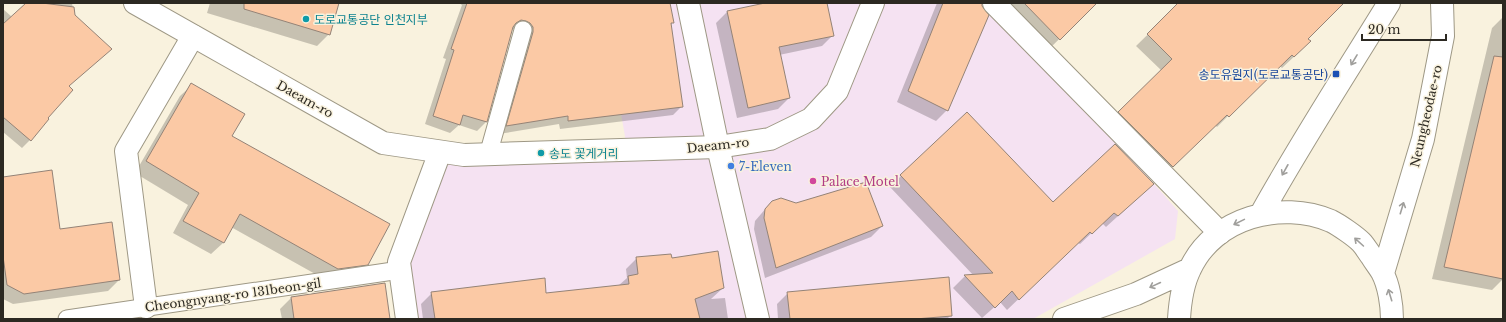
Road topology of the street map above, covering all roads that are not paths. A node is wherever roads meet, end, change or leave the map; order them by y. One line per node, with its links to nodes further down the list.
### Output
1 (135, 3): 8 (street, Daeam-ro)
2 (688, 3): 9 (street)
3 (873, 3): 9 (street, Daeam-ro)
4 (994, 3): 13 (street)
5 (1389, 3): 12 (street, one-way to 12)
6 (1442, 3): 16 (street, Neungheodae-ro, one-way to 6)
7 (523, 30): 11 (lane)
8 (193, 36): 10 (street, Daeam-ro); 17 (street)
9 (718, 147): 11 (street, Daeam-ro); 20 (street)
10 (440, 152): 11 (street, Daeam-ro); 15 (street)
11 (488, 155)
12 (1261, 214): 13 (street, one-way to 13); 16 (street, one-way to 12)
13 (1220, 234): 14 (street)
14 (1190, 269): 21 (street, one-way to 21); 22 (street)
15 (400, 270): 17 (lane, Cheongnyang-ro 131beon-gil); 19 (street)
16 (1383, 272): 23 (street, one-way to 16)
17 (146, 307): 18 (lane, Cheongnyang-ro 131beon-gil)
18 (67, 319)
19 (407, 319)
20 (758, 319)
21 (1064, 319)
22 (1179, 319)
23 (1392, 319)

